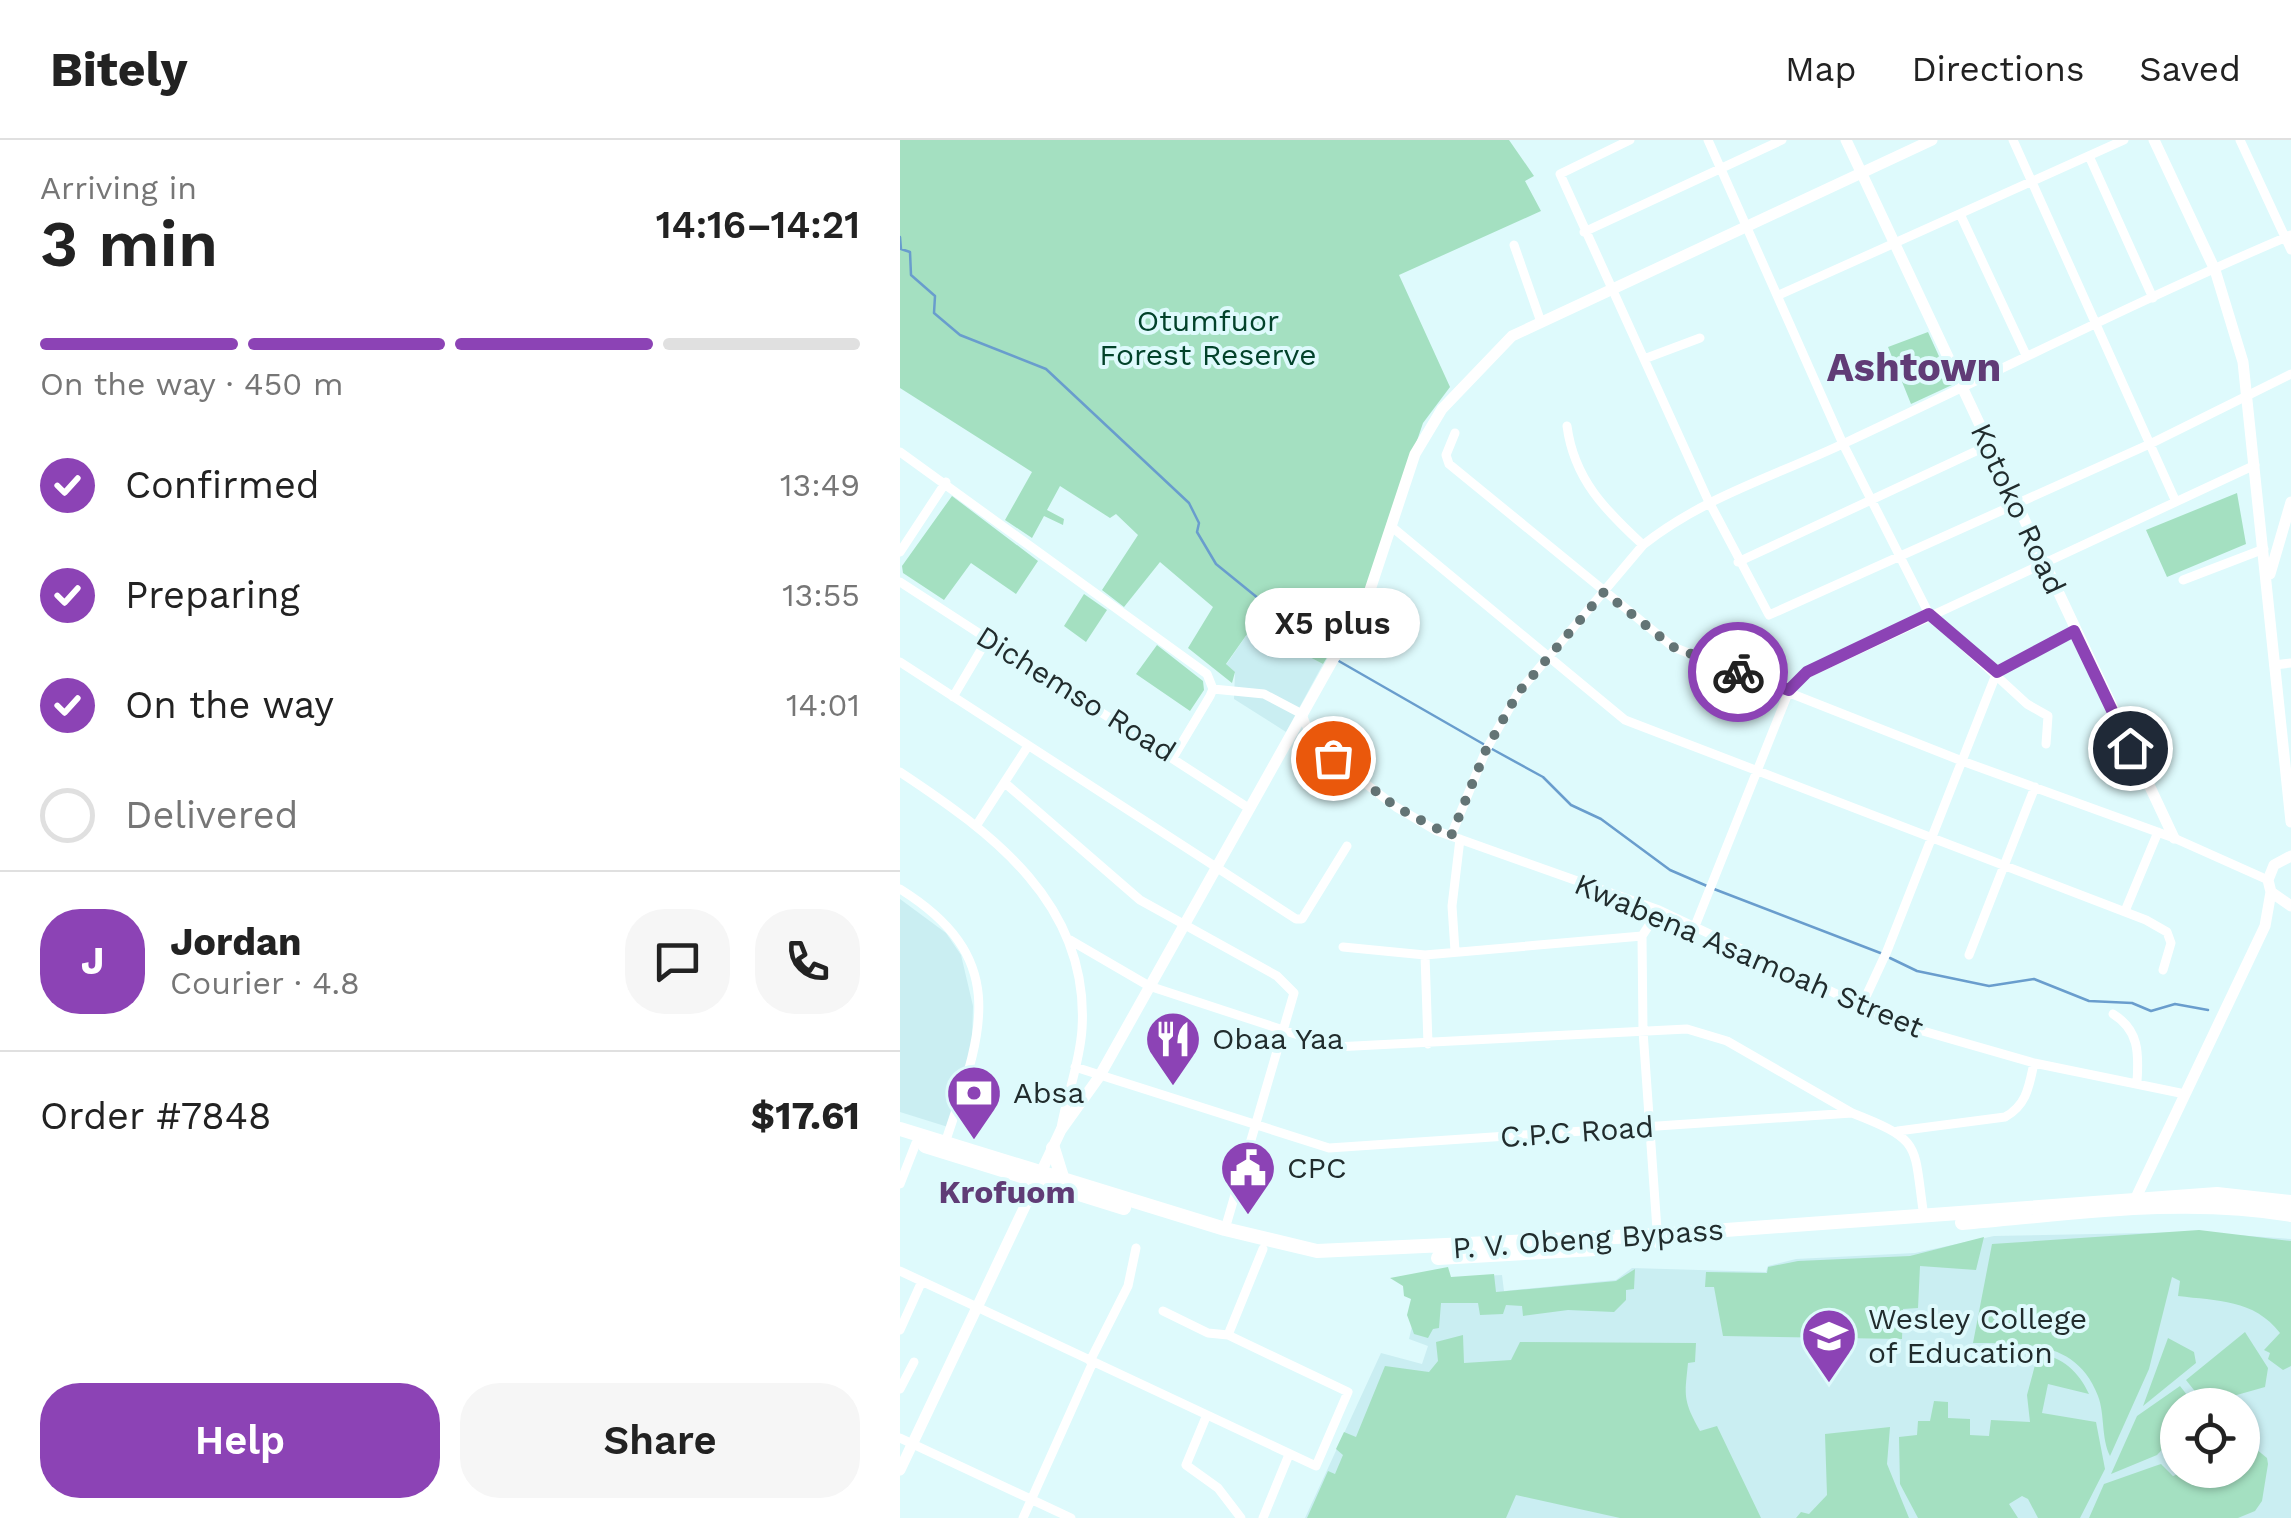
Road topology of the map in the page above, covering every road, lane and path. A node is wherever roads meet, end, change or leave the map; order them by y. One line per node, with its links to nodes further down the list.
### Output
1 (1708, 140): 11 (street)
2 (1782, 140): 11 (street)
3 (1846, 140): 12 (street, Kotoko Road)
4 (1932, 140): 12 (street)
5 (2013, 140): 13 (street)
6 (2124, 140): 10 (street)
7 (2154, 140): 21 (street)
8 (2240, 140): 17 (street)
9 (1627, 141): 16 (street)
10 (2090, 156): 13 (street); 24 (street)
11 (1720, 170): 15 (street); 16 (street)
12 (1862, 173): 15 (street); 19 (street, Kotoko Road)
13 (2032, 182): 14 (street); 26 (street)
14 (1960, 214): 19 (street); 28 (street)
15 (1747, 227): 22 (street); 23 (street)
16 (1584, 232): 22 (street)
17 (2288, 236): 20 (street); 21 (street)
18 (1514, 244): 25 (street)
19 (1894, 244): 23 (street); 31 (street, Kotoko Road)
20 (2291, 250)
21 (2215, 270): 24 (street); 32 (street)
22 (1611, 289): 25 (street); 29 (street)
23 (1779, 296): 36 (street)
24 (2153, 298): 26 (street)
25 (1542, 322): 46 (street)
26 (2095, 324): 28 (street); 35 (street)
27 (1700, 338): 29 (street)
28 (2026, 355): 31 (street)
29 (1644, 360): 41 (street)
30 (2291, 374): 32 (street)
31 (1961, 386): 36 (street); 37 (street, Kotoko Road)
32 (2248, 394): 35 (street); 39 (street)
33 (1568, 426): 47 (street)
34 (1455, 433): 56 (street)
35 (2152, 443): 43 (street); 44 (street)
36 (1844, 444): 41 (street); 42 (street)
37 (1987, 446): 42 (street); 43 (street, Kotoko Road)
38 (900, 452): 40 (street)
39 (2256, 465): 44 (street); 48 (street)
40 (946, 482): 49 (street); 65 (street)
41 (1708, 500): 47 (street); 51 (street)
42 (1870, 500): 50 (street); 51 (street)
43 (2014, 502): 50 (street); 52 (street, Kotoko Road)
44 (2176, 502): 52 (street)
45 (2291, 502): 55 (street)
46 (1392, 527): 60 (street); 68 (street)
47 (1643, 545): 56 (street)
48 (2264, 549): 53 (street); 55 (street)
49 (900, 552)
50 (1898, 558): 51 (street); 57 (street)
51 (1738, 562)
52 (2042, 563): 57 (street); 58 (street, Kotoko Road)
53 (2183, 580)
54 (900, 582): 59 (street, Dichemso Road)
55 (2267, 583): 63 (street)
56 (1604, 592): 60 (street); 66 (street)
57 (1929, 614): 64 (street); 66 (street)
58 (2074, 631): 64 (street); 83 (street, Kotoko Road)
59 (988, 638): 67 (street); 71 (street, Dichemso Road)
60 (1547, 655): 74 (street); 82 (street)
61 (900, 662): 67 (street)
62 (2291, 662): 63 (street)
63 (2274, 664): 77 (street)
64 (1997, 672): 69 (street); 72 (street)
65 (1213, 688): 68 (street); 71 (street)
66 (1789, 690): 72 (street); 74 (street)
67 (953, 697): 70 (street)
68 (1302, 714): 78 (street); 82 (street, Kwabena Asamoah Street)
69 (2046, 744)
70 (1028, 746): 75 (street); 88 (street)
71 (1174, 756): 78 (street, Dichemso Road)
72 (1962, 761): 76 (street); 84 (street)
73 (900, 772): 80 (street)
74 (1759, 773): 84 (street); 94 (street)
75 (1005, 783): 80 (street); 96 (street)
76 (2035, 787): 81 (street); 87 (street)
77 (2291, 797): 79 (street)
78 (1250, 809): 88 (street)
79 (2291, 822)
80 (978, 823): 98 (street)
81 (2158, 832): 83 (street); 93 (street)
82 (1456, 838): 92 (street, Kwabena Asamoah Street); 100 (street)
83 (2174, 838): 89 (street)
84 (1931, 839): 87 (street); 105 (street)
85 (1347, 846): 88 (street)
86 (2290, 852): 89 (street)
87 (2003, 866): 93 (street); 101 (street)
88 (1216, 868): 96 (street)
89 (2270, 886): 91 (street); 95 (street)
90 (900, 889): 123 (street)
91 (2291, 907): 95 (street)
92 (1658, 910): 94 (street, Kwabena Asamoah Street); 97 (street)
93 (2124, 911): 103 (street)
94 (1695, 926): 105 (street, Kwabena Asamoah Street)
95 (2264, 926): 114 (street)
96 (1184, 927): 104 (street); 108 (street)
97 (1642, 936): 100 (street); 107 (street)
98 (1070, 940): 104 (street); 111 (street)
99 (1343, 947): 102 (street)
100 (1456, 951): 102 (street)
101 (1969, 955)
102 (1425, 956): 109 (street)
103 (2163, 970)
104 (1150, 986): 108 (street); 112 (street)
105 (1862, 1004): 110 (street, Kwabena Asamoah Street)
106 (2114, 1014): 113 (street)
107 (1643, 1031): 109 (street); 115 (street); 116 (street)
108 (1284, 1033): 109 (street); 117 (street)
109 (1428, 1044)
110 (2034, 1063): 113 (street, Kwabena Asamoah Street); 120 (street)
111 (1075, 1067): 112 (street, C.P.C Road); 119 (street)
112 (1098, 1077): 117 (street, C.P.C Road); 119 (street)
113 (2137, 1082): 114 (street, Kwabena Asamoah Street)
114 (2184, 1094): 125 (street)
115 (1852, 1113): 116 (street, C.P.C Road); 120 (street, C.P.C Road)
116 (1650, 1126): 117 (street, C.P.C Road); 137 (street)
117 (1254, 1127): 136 (street)
118 (900, 1129): 123 (highway, P. V. Obeng Bypass)
119 (1061, 1130): 124 (street)
120 (1898, 1131): 135 (street)
121 (900, 1138): 122 (highway, P. V. Obeng Bypass)
122 (916, 1143): 126 (highway, P. V. Obeng Bypass); 128 (street)
123 (945, 1143): 126 (highway, P. V. Obeng Bypass)
124 (1053, 1148): 126 (street); 127 (highway)
125 (2148, 1168): 132 (street); 133 (street)
126 (1040, 1178): 127 (highway, P. V. Obeng Bypass); 130 (street); 139 (highway, P. V. Obeng Bypass)
127 (1062, 1180): 136 (highway, P. V. Obeng Bypass)
128 (900, 1184)
129 (989, 1190): 130 (street)
130 (1030, 1202): 142 (street)
131 (2291, 1202): 132 (highway, P. V. Obeng Bypass)
132 (2156, 1203): 133 (highway, P. V. Obeng Bypass); 134 (highway, P. V. Obeng Bypass)
133 (2132, 1206): 135 (highway, P. V. Obeng Bypass)
134 (2291, 1215)
135 (1925, 1221): 137 (highway, P. V. Obeng Bypass)
136 (1225, 1230): 137 (highway, P. V. Obeng Bypass)
137 (1658, 1240): 139 (highway, P. V. Obeng Bypass)
138 (1136, 1248): 147 (street)
139 (1263, 1249): 145 (street)
140 (900, 1270): 141 (street)
141 (922, 1281): 142 (street); 144 (street)
142 (978, 1308): 147 (street); 150 (street)
143 (1163, 1312): 145 (street)
144 (900, 1330)
145 (1228, 1334): 151 (street)
146 (914, 1362): 148 (street)
147 (1092, 1362): 149 (street); 153 (street)
148 (900, 1388)
149 (1206, 1417): 151 (street); 156 (street)
150 (906, 1441): 152 (street); 153 (street)
151 (1288, 1457): 157 (street)
152 (900, 1470)
153 (1032, 1500): 154 (street); 155 (street)
154 (1023, 1518)
155 (1071, 1518)
156 (1241, 1518)
157 (1263, 1518)

